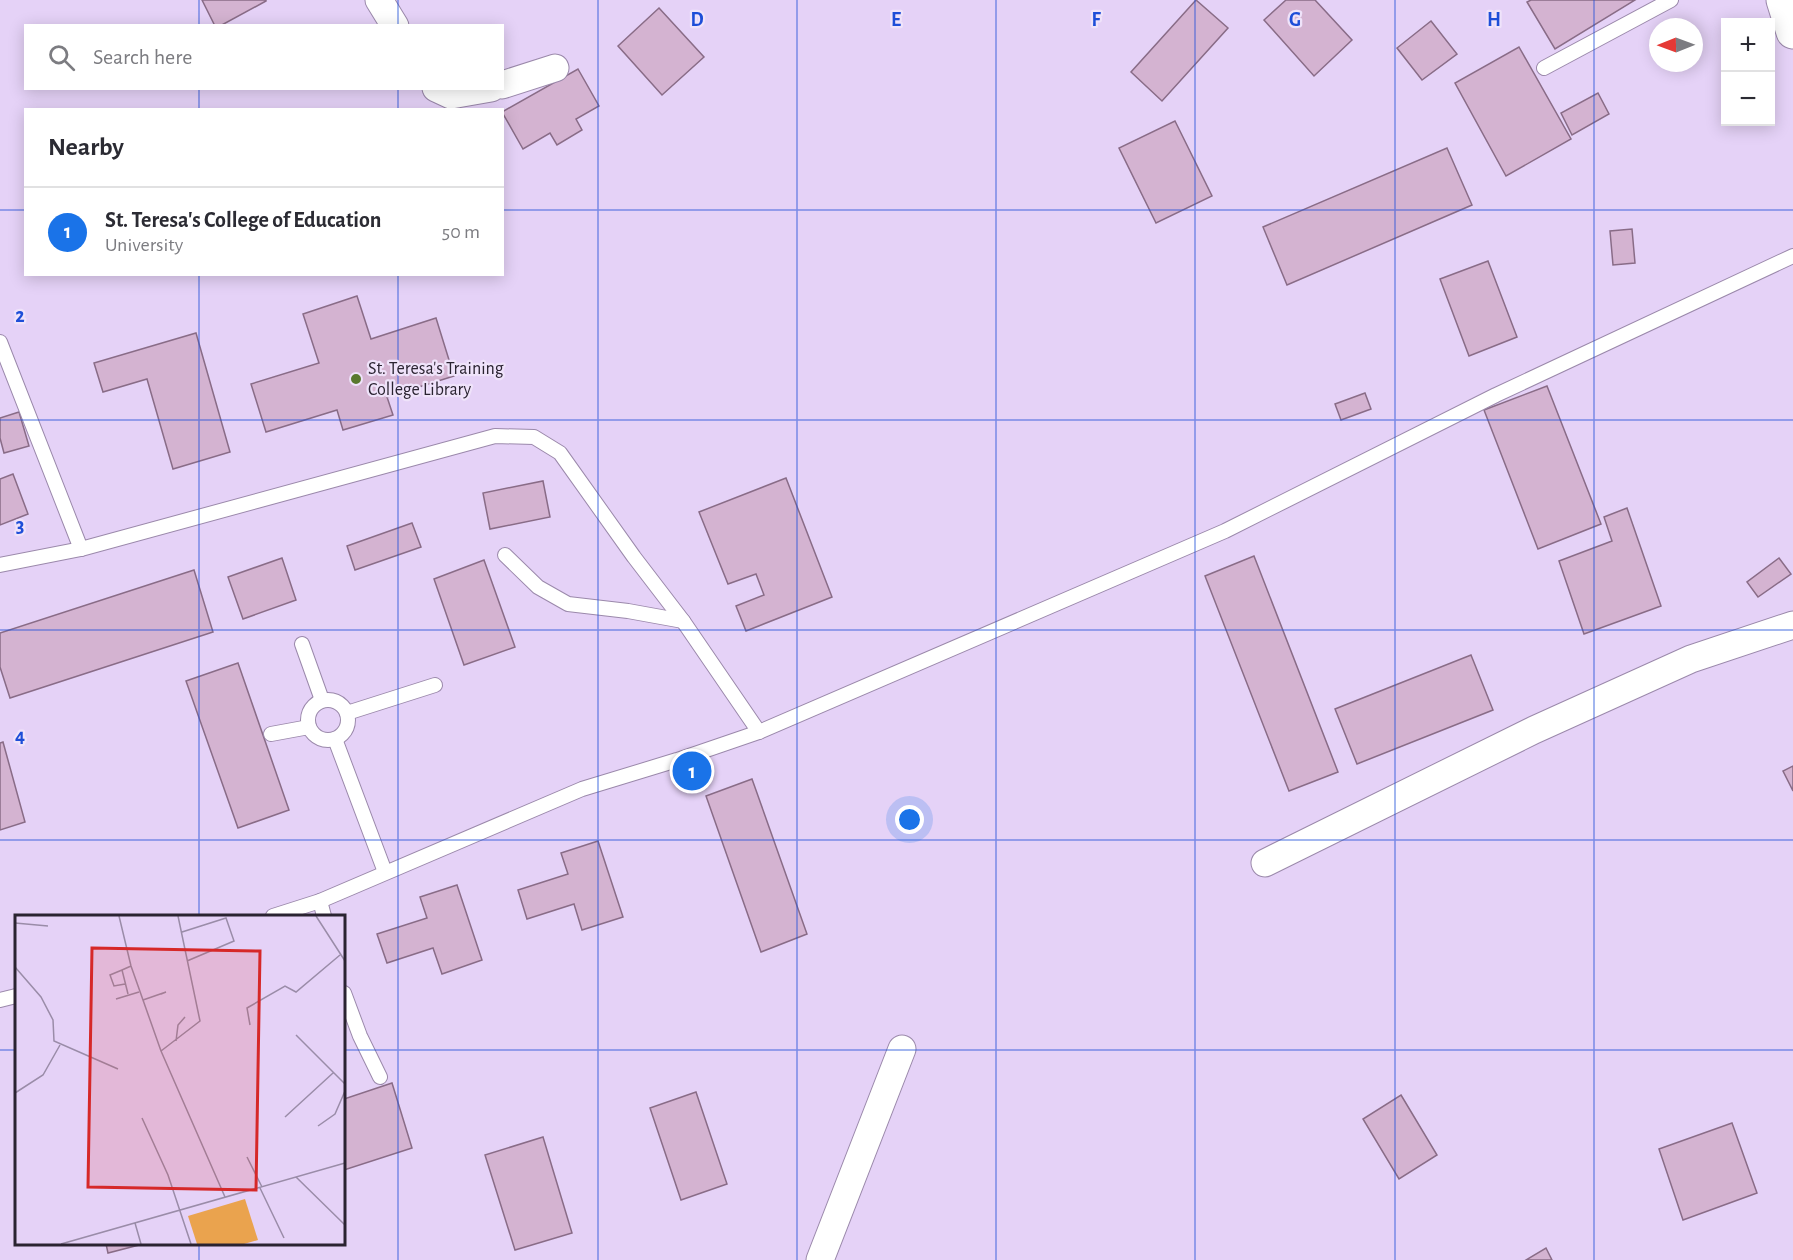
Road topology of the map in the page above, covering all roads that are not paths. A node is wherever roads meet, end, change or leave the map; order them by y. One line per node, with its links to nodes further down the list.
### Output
1 (380, 0): 4 (street)
2 (1671, 0): 7 (lane)
3 (1783, 0): 5 (main road)
4 (394, 24)
5 (1793, 32)
6 (555, 68): 8 (street)
7 (1544, 68)
8 (504, 84)
9 (440, 90): 10 (street)
10 (479, 90)
11 (1793, 256): 23 (lane)
12 (0, 342): 13 (lane)
13 (81, 549): 15 (lane); 16 (lane)
14 (505, 555): 16 (lane)
15 (0, 565)
16 (683, 621): 23 (lane)
17 (1793, 625): 26 (street)
18 (302, 644): 20 (lane)
19 (435, 685): 21 (lane)
20 (322, 700): 21 (lane); 22 (lane)
21 (347, 713): 25 (lane)
22 (309, 727): 24 (lane); 25 (lane)
23 (759, 732): 27 (lane)
24 (272, 734)
25 (335, 739): 27 (lane)
26 (1265, 863)
27 (385, 872): 28 (lane)
28 (320, 901): 29 (lane); 30 (lane)
29 (276, 915)
30 (324, 915)
31 (15, 996): 33 (lane)
32 (345, 996): 35 (lane)
33 (0, 1000)
34 (902, 1049): 36 (street)
35 (380, 1077)
36 (820, 1260)

